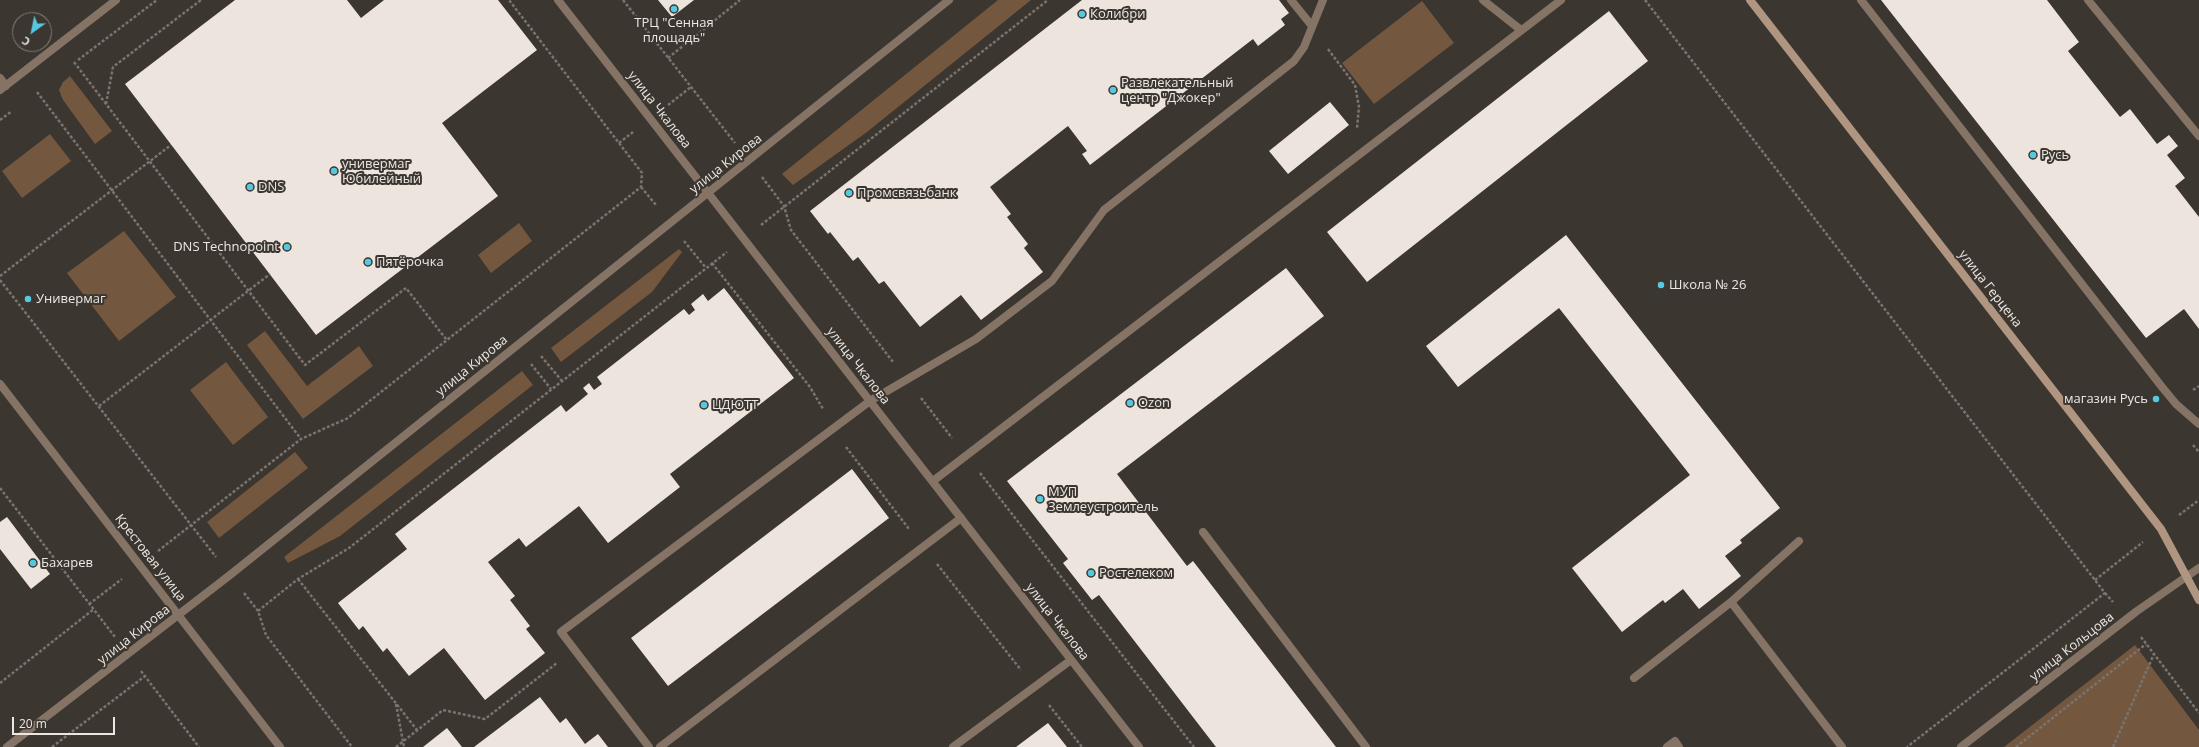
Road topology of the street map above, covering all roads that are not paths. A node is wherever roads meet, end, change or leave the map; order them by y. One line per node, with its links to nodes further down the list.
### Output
1 (116, 0): 14 (street)
2 (558, 0): 16 (street, улица Чкалова)
3 (949, 0): 16 (street, улица Кирова)
4 (1291, 0): 11 (street)
5 (1323, 0): 11 (street)
6 (1484, 0): 12 (street)
7 (1561, 0): 12 (street)
8 (1750, 0): 25 (main road, улица Герцена)
9 (1861, 0): 19 (street)
10 (2088, 0): 15 (street)
11 (1312, 26): 18 (street)
12 (1521, 30): 20 (street)
13 (0, 78): 14 (street)
14 (3, 88)
15 (2199, 136)
16 (709, 193): 18 (street, улица Чкалова); 28 (street, улица Кирова)
17 (0, 384): 28 (street, Крестовая улица)
18 (870, 401): 20 (street, улица Чкалова); 33 (street)
19 (2199, 424)
20 (933, 482): 21 (street, улица Чкалова)
21 (961, 518): 29 (street, улица Чкалова); 34 (street)
22 (1203, 532): 37 (street)
23 (1799, 541): 27 (street)
24 (2199, 568): 25 (street, улица Кольцова)
25 (2186, 577): 26 (main road, улица Герцена); 41 (street, улица Кольцова)
26 (2199, 600)
27 (1731, 602): 30 (street); 40 (street)
28 (179, 615): 31 (street, улица Кирова); 32 (street, Крестовая улица)
29 (1071, 660): 35 (street); 36 (street, улица Чкалова)
30 (1634, 678)
31 (7, 747)
32 (280, 747)
33 (649, 747)
34 (660, 747)
35 (953, 747)
36 (1139, 747)
37 (1366, 747)
38 (1667, 747): 39 (street)
39 (1679, 747)
40 (1842, 747)
41 (1961, 747)

